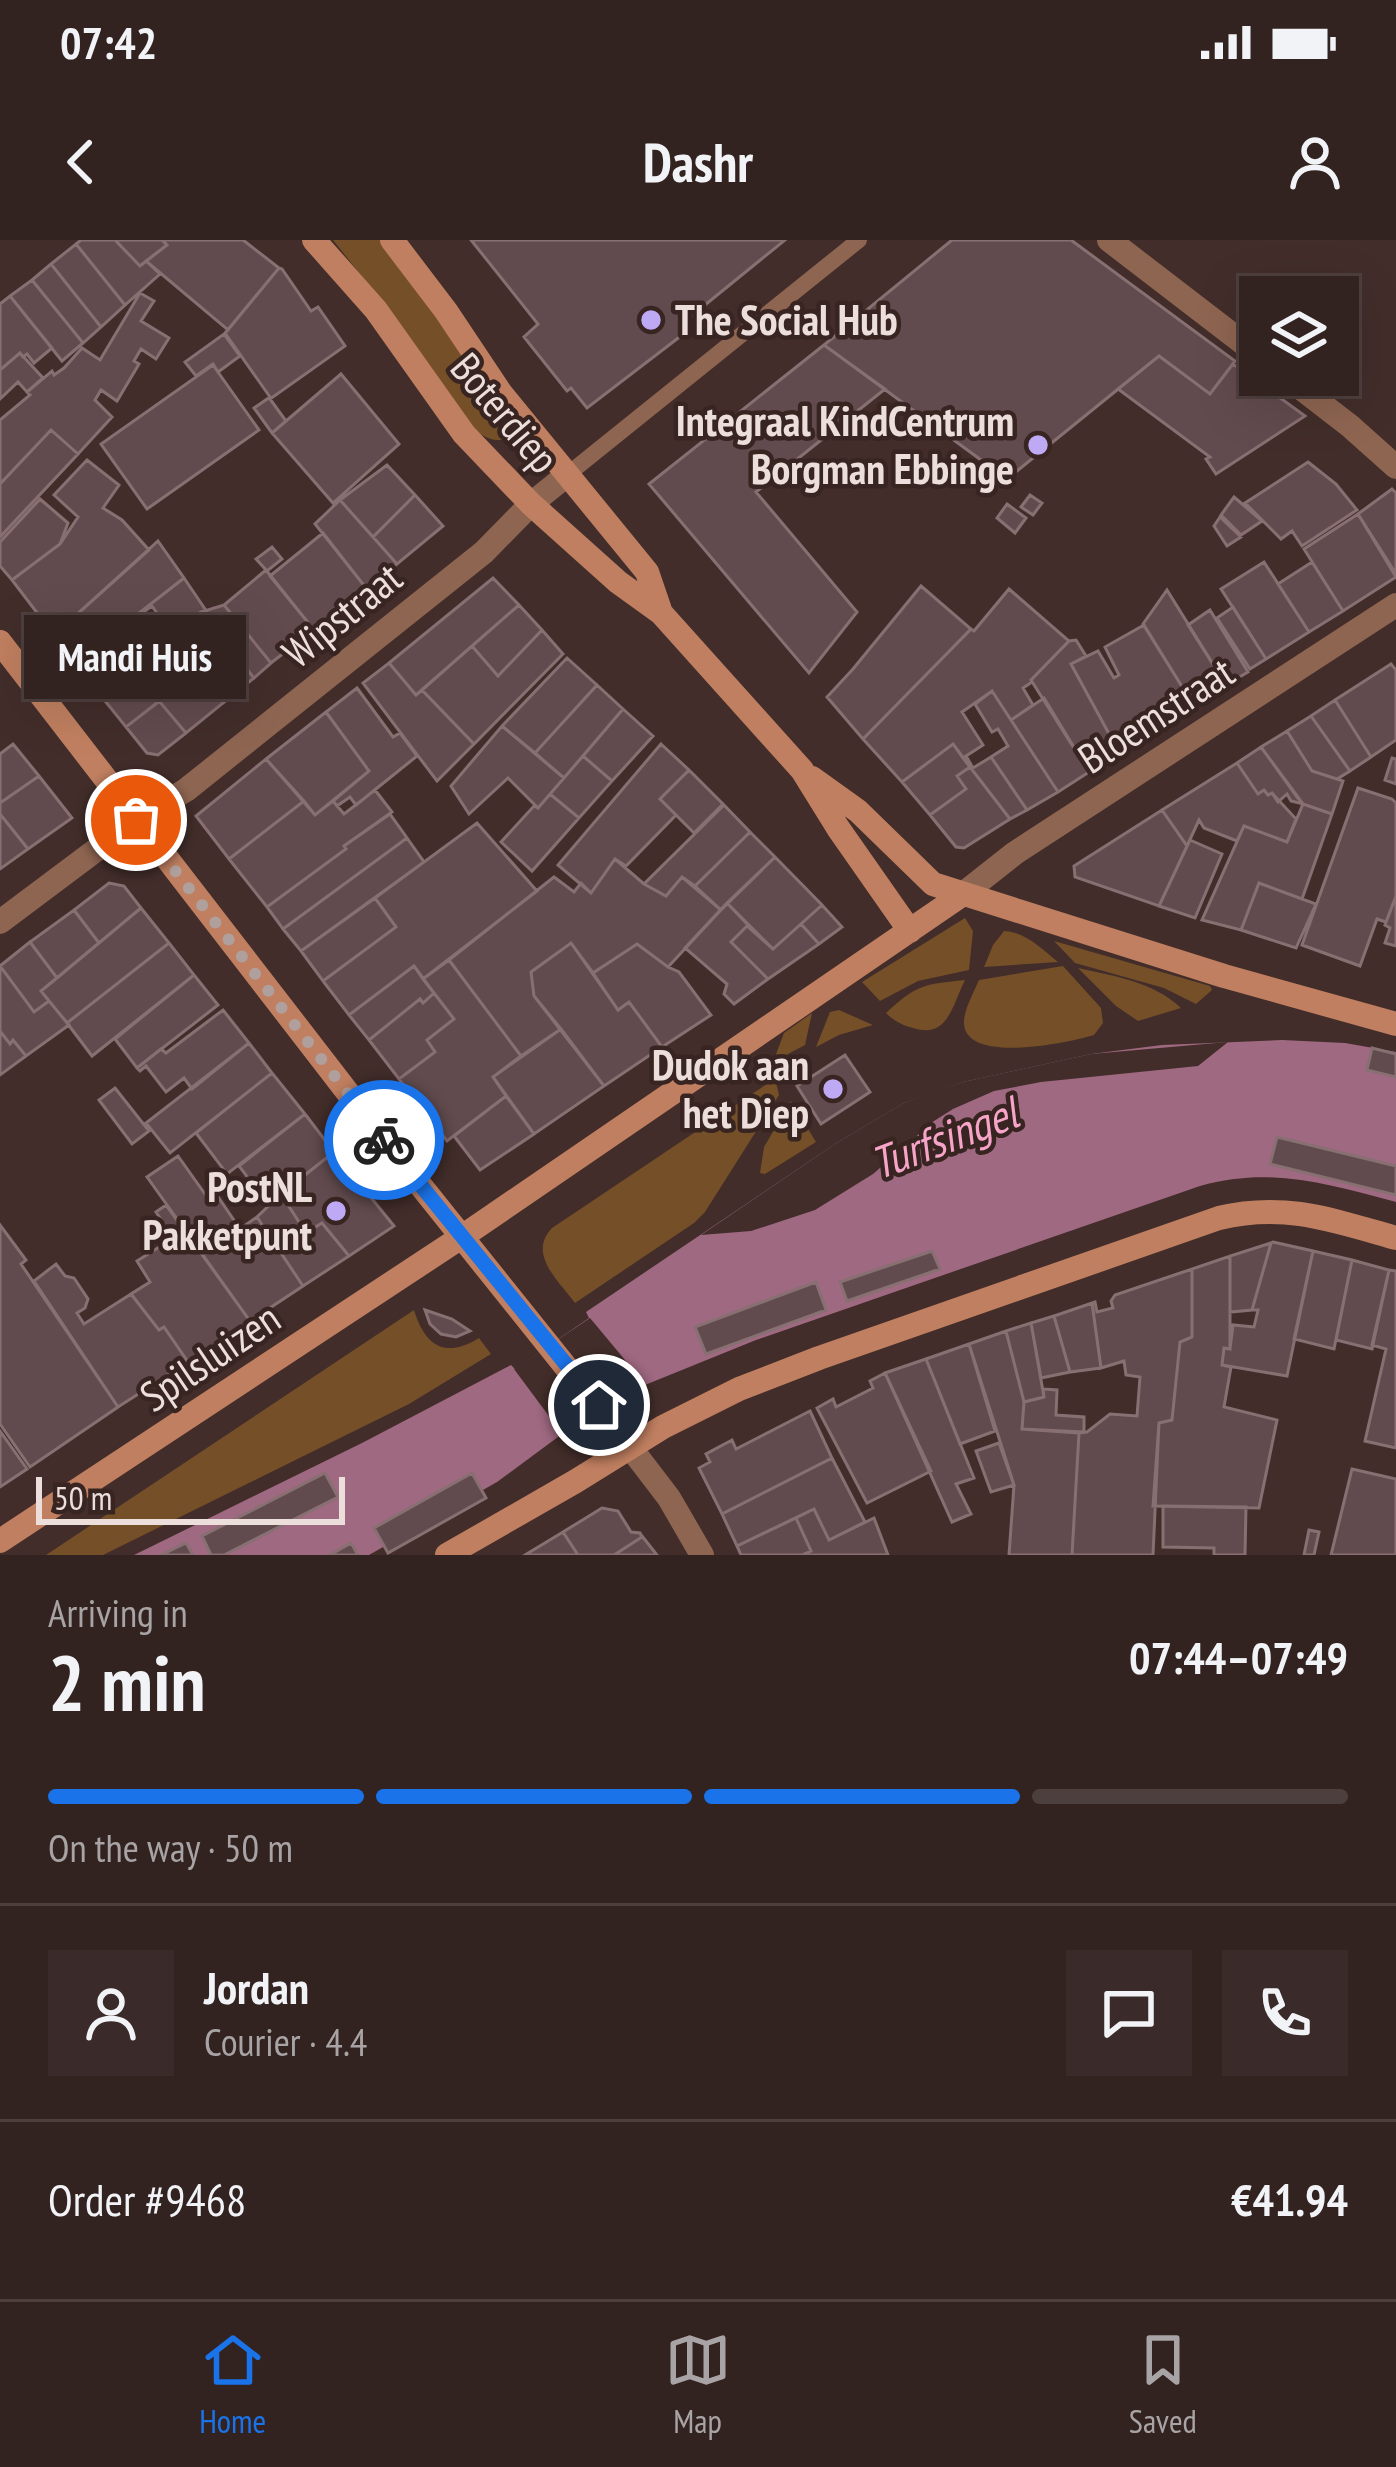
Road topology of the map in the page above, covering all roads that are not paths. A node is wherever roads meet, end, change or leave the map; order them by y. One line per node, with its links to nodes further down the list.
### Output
1 (314, 240): 9 (street, Boterdiep)
2 (392, 240): 8 (street, Boterdiep)
3 (860, 240): 8 (lane)
4 (1109, 240): 5 (street)
5 (1239, 340)
6 (1311, 396): 7 (street)
7 (1396, 467)
8 (567, 476): 9 (street, Wipstraat); 11 (street, Boterdiep)
9 (530, 504): 11 (street, Boterdiep); 14 (street, Wipstraat)
10 (1396, 605): 15 (street, Bloemstraat)
11 (661, 613): 13 (street, Boterdiep)
12 (0, 642): 14 (street)
13 (802, 770): 15 (street, Boterdiep); 17 (street, Boterdiep)
14 (136, 820): 16 (street, Wipstraat); 19 (street)
15 (962, 894): 17 (street); 18 (street)
16 (0, 922)
17 (910, 931): 19 (street)
18 (1396, 1024)
19 (463, 1236): 21 (street); 22 (street, Spilsluizen)
20 (1396, 1238): 21 (street)
21 (631, 1447): 23 (street); 24 (street)
22 (0, 1541)
23 (447, 1555)
24 (702, 1555)

